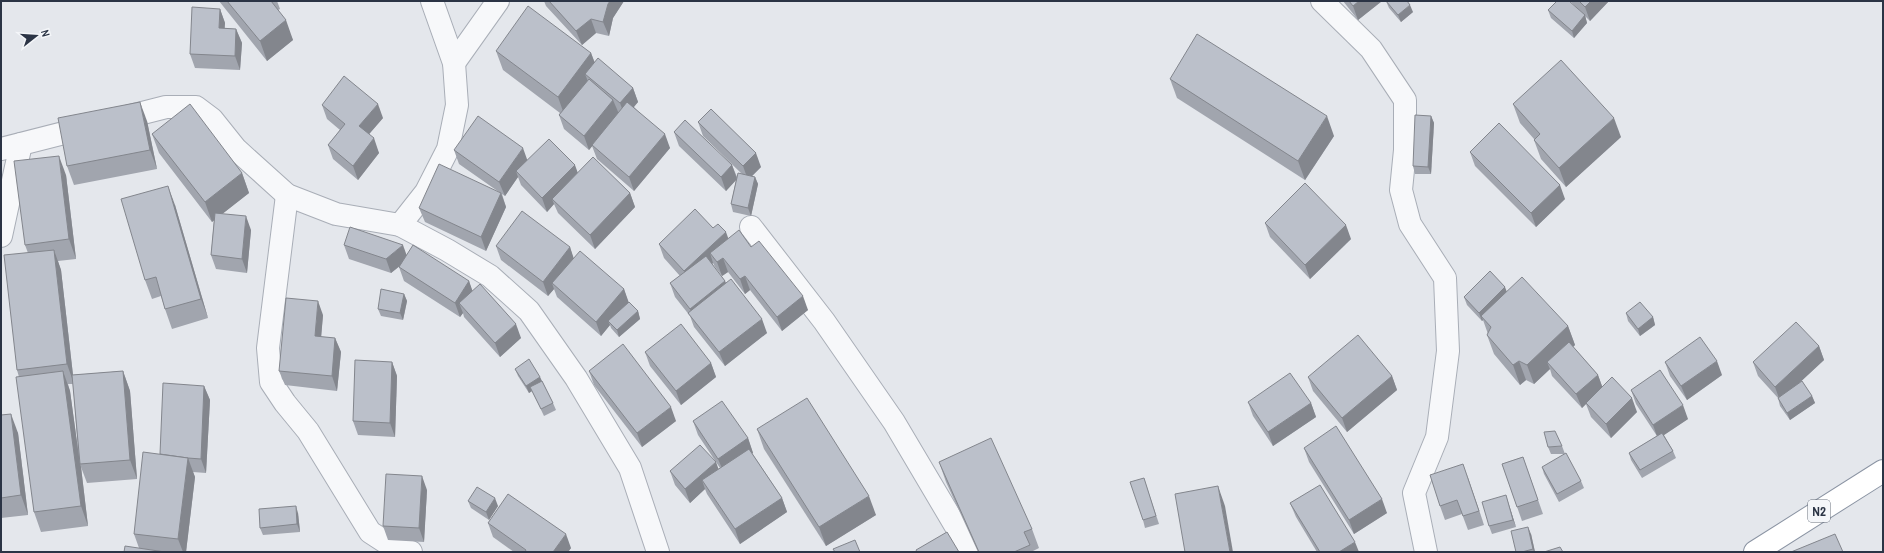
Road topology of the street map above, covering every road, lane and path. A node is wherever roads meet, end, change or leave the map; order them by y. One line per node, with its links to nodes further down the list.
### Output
1 (432, 1): 4 (street)
2 (498, 1): 4 (street)
3 (1322, 1): 14 (street)
4 (454, 63): 7 (street)
5 (11, 146): 6 (street); 9 (street)
6 (287, 196): 7 (street); 11 (street)
7 (400, 225): 12 (street)
8 (751, 227): 13 (street)
9 (1, 236)
10 (1883, 471): 15 (highway, N2)
11 (411, 552)
12 (658, 552)
13 (971, 552)
14 (1426, 552)
15 (1755, 552)

